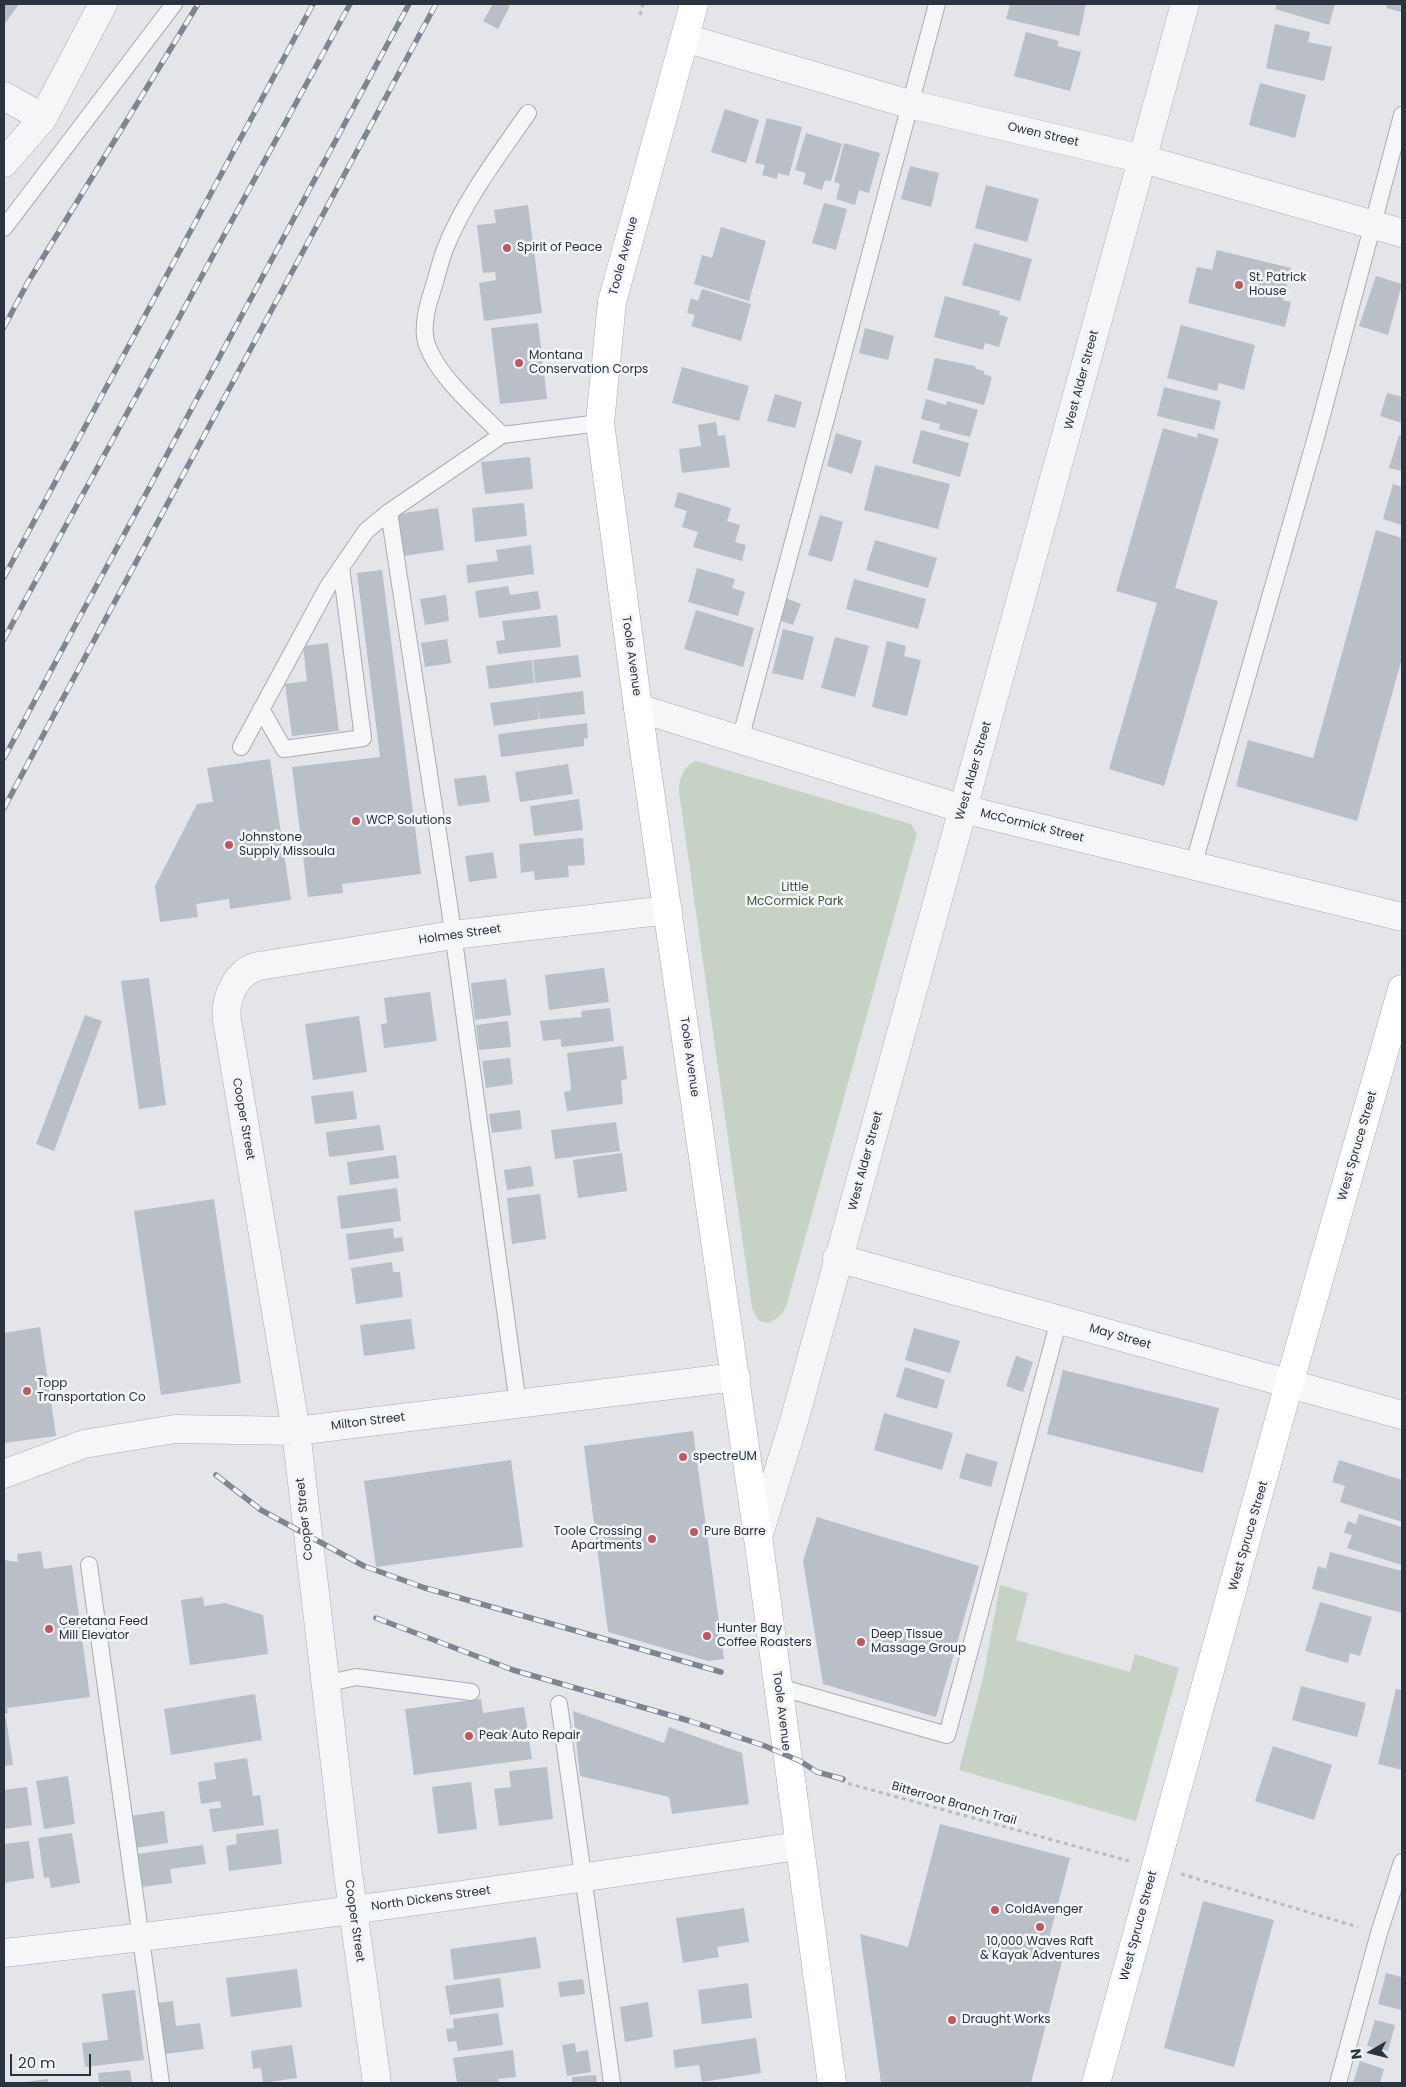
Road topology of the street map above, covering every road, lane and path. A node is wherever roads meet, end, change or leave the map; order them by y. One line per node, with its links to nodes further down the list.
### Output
1 (103, 4): 13 (street)
2 (174, 4): 17 (lane)
3 (643, 4): 7 (path)
4 (694, 4): 8 (street, Toole Avenue)
5 (937, 4): 10 (lane)
6 (1185, 4): 14 (street, West Alder Street)
7 (640, 15)
8 (685, 38): 10 (street, Owen Street); 19 (street, Toole Avenue)
9 (4, 96): 13 (street)
10 (909, 104): 14 (street, Owen Street); 25 (lane)
11 (528, 114): 20 (lane)
12 (1402, 115): 16 (lane)
13 (43, 118): 15 (street)
14 (1143, 159): 16 (street, Owen Street); 27 (street, West Alder Street)
15 (4, 163)
16 (1372, 224): 18 (street, Owen Street); 28 (lane)
17 (4, 228)
18 (1402, 233)
19 (600, 423): 20 (lane); 23 (street, Toole Avenue)
20 (502, 435): 21 (lane)
21 (389, 512): 22 (lane); 31 (lane)
22 (341, 567): 24 (lane); 24 (lane)
23 (638, 708): 25 (street, McCormick Street); 29 (street, Toole Avenue)
24 (261, 709): 26 (lane)
25 (740, 740): 27 (street, McCormick Street)
26 (240, 747)
27 (963, 809): 28 (street, McCormick Street); 34 (street, West Alder Street)
28 (1193, 866): 30 (street, McCormick Street)
29 (668, 910): 31 (street, Holmes Street); 36 (street, Toole Avenue)
30 (1402, 917)
31 (454, 935): 32 (street, Holmes Street); 38 (lane)
32 (254, 967): 40 (street, Cooper Street)
33 (1402, 988): 37 (street, West Spruce Street)
34 (838, 1258): 35 (street, May Street); 42 (street, West Alder Street)
35 (1059, 1320): 37 (street, May Street); 45 (lane)
36 (736, 1377): 38 (street, Milton Street); 42 (street, Toole Avenue)
37 (1290, 1384): 39 (street, May Street); 62 (street, West Spruce Street)
38 (518, 1404): 40 (street, Milton Street)
39 (1402, 1415)
40 (296, 1431): 41 (street, Milton Street); 44 (street, Cooper Street)
41 (4, 1474)
42 (758, 1536): 45 (street, Toole Avenue)
43 (89, 1565): 56 (lane)
44 (325, 1684): 46 (lane); 54 (street, Cooper Street)
45 (779, 1687): 48 (street, Toole Avenue)
46 (471, 1692)
47 (559, 1704): 53 (lane)
48 (787, 1756): 49 (street, Toole Avenue); 50 (path, Bitterroot Branch Trail)
49 (798, 1846): 53 (street, North Dickens Street); 61 (street, Toole Avenue)
50 (1120, 1859)
51 (1402, 1862): 55 (lane)
52 (1184, 1875): 55 (path)
53 (583, 1878): 54 (street, North Dickens Street); 60 (lane)
54 (353, 1910): 56 (street, North Dickens Street); 59 (street, Cooper Street)
55 (1379, 1933): 63 (lane)
56 (141, 1938): 57 (street, North Dickens Street); 58 (lane)
57 (4, 1952)
58 (161, 2083)
59 (377, 2083)
60 (612, 2083)
61 (832, 2083)
62 (1096, 2083)
63 (1338, 2083)

